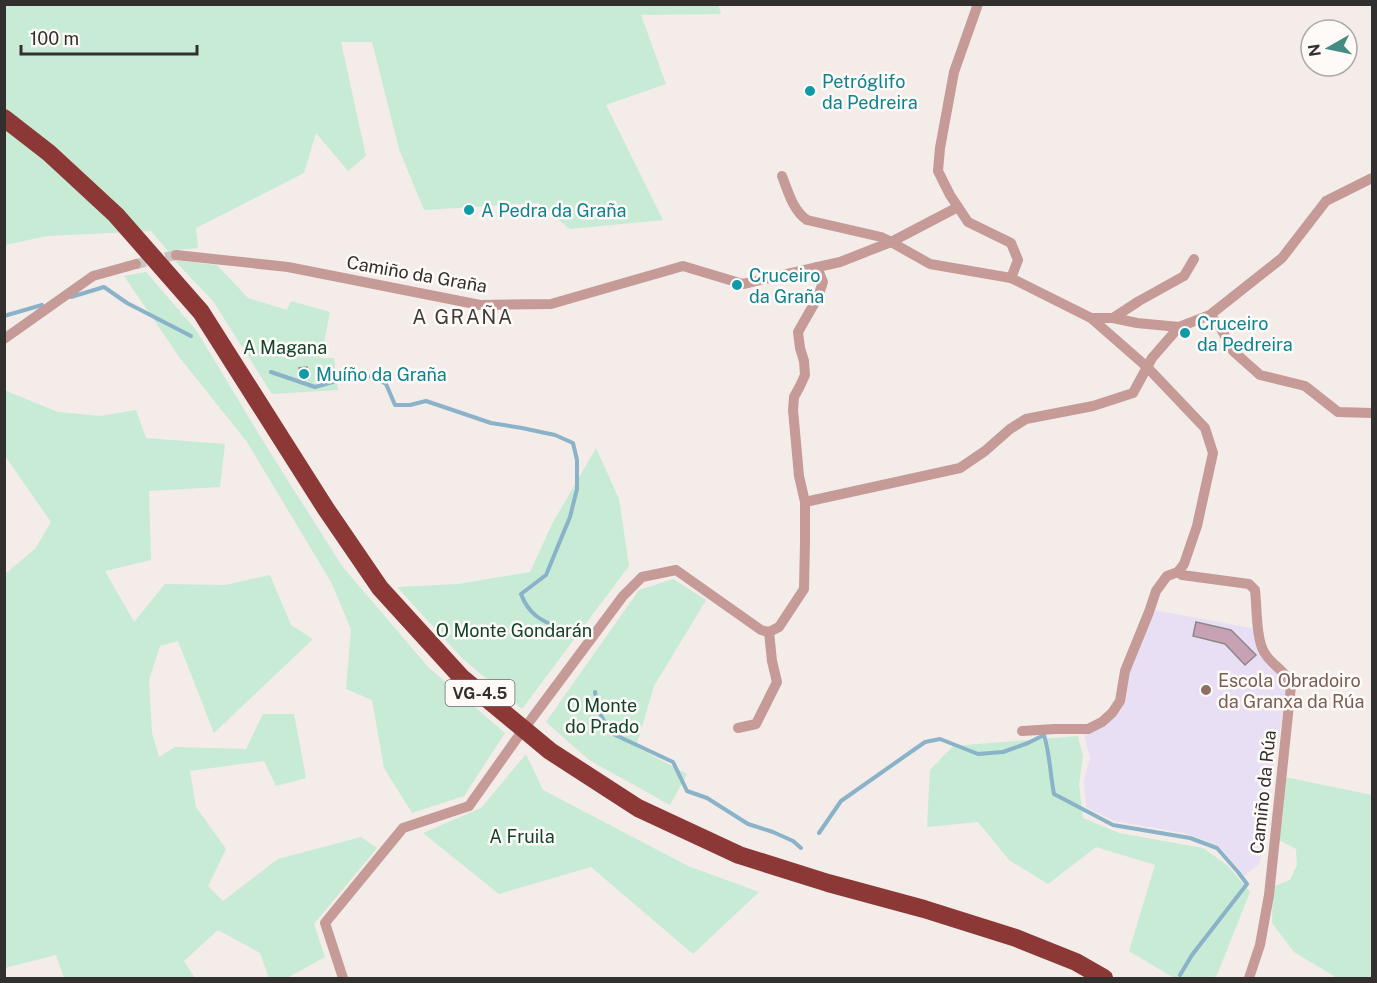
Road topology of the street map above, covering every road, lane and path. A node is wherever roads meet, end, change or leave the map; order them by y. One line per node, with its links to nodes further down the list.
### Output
1 (978, 4): 5 (street)
2 (4, 118): 25 (highway, VG-4.5)
3 (782, 176): 6 (street)
4 (1372, 178): 12 (street)
5 (958, 207): 6 (street, Camiño da Graña); 11 (street)
6 (891, 242): 10 (street, Camiño da Graña); 11 (street)
7 (176, 255): 10 (street, Camiño da Graña)
8 (1194, 259): 14 (street)
9 (136, 264): 16 (street)
10 (818, 267): 19 (street)
11 (1011, 278): 13 (street)
12 (1210, 315): 15 (street); 18 (street)
13 (1091, 318): 14 (street); 17 (street)
14 (1113, 318): 15 (street)
15 (1179, 327): 17 (street)
16 (4, 339)
17 (1147, 366): 19 (street); 20 (street)
18 (1372, 413)
19 (805, 502): 21 (street)
20 (1178, 572): 23 (street); 26 (street, Camiño da Rúa)
21 (770, 632): 22 (street); 24 (street)
22 (738, 728)
23 (1022, 731)
24 (343, 978)
25 (1104, 978)
26 (1249, 978)

